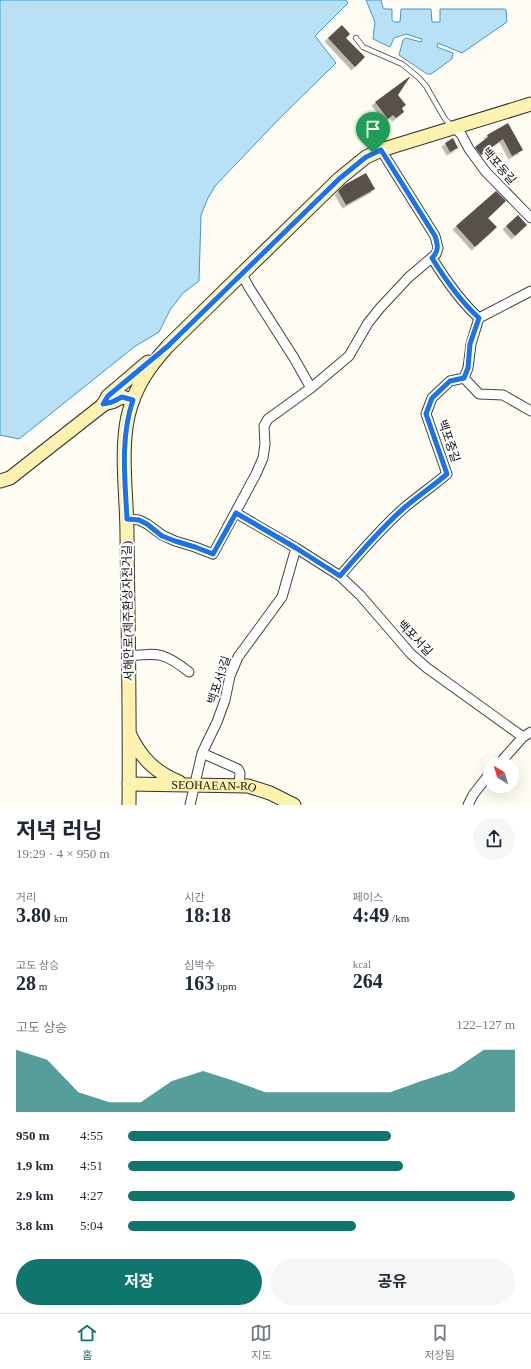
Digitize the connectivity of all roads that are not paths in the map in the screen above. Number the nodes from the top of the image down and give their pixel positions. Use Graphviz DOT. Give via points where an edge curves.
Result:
graph roads {
  1 [pos="356,38"];
  2 [pos="531,104"];
  3 [pos="454,127"];
  4 [pos="381,150"];
  5 [pos="531,218"];
  6 [pos="432,258"];
  7 [pos="242,275"];
  8 [pos="531,291"];
  9 [pos="479,318"];
  10 [pos="168,346"];
  11 [pos="464,378"];
  12 [pos="311,388"];
  13 [pos="133,400"];
  14 [pos="103,404"];
  15 [pos="531,411"];
  16 [pos="0,481"];
  17 [pos="236,513"];
  18 [pos="127,519"];
  19 [pos="296,548"];
  20 [pos="340,576"];
  21 [pos="128,656"];
  22 [pos="189,672"];
  23 [pos="129,732"];
  24 [pos="527,735"];
  25 [pos="202,753"];
  26 [pos="506,757"];
  27 [pos="483,782"];
  28 [pos="129,784"];
  29 [pos="189,785"];
  30 [pos="239,785"];
  31 [pos="129,805"];
  32 [pos="190,805"];
  33 [pos="294,805"];
  34 [pos="468,805"];
  1 -- 3 [label="lane" via="363,47 402,64 419,78 445,119"];
  2 -- 3 [label="street, 서해안로(제주환상자전거길)"];
  3 -- 4 [label="street, 서해안로(제주환상자전거길)"];
  3 -- 5 [label="street, 백포동길" via="486,172"];
  4 -- 6 [label="street" via="435,236 438,248"];
  4 -- 7 [label="street, 서해안로(제주환상자전거길)" via="366,157 339,179"];
  6 -- 9 [label="street" via="441,273"];
  6 -- 12 [label="street" via="409,277 380,308 349,356"];
  7 -- 10 [label="street, 서해안로(제주환상자전거길)"];
  7 -- 12 [label="street"];
  8 -- 9 [label="street"];
  9 -- 11 [label="street" via="470,344 468,368"];
  10 -- 13 [label="street, 서해안로(제주환상자전거길)" via="144,376"];
  10 -- 14 [label="street" via="108,396"];
  11 -- 15 [label="street" via="479,394 503,395"];
  11 -- 20 [label="street, 백포중길" via="450,381 432,398 426,414 447,474 404,508"];
  12 -- 17 [label="street" via="265,422 266,444 263,458"];
  13 -- 14 [label="street" via="122,397"];
  13 -- 18 [label="street, 서해안로(제주환상자전거길)" via="127,423 125,447"];
  14 -- 16 [label="street" via="10,478"];
  17 -- 18 [label="street" via="213,554 162,536 139,520"];
  17 -- 19 [label="street, 백포서길"];
  18 -- 21 [label="street, 서해안로(제주환상자전거길)"];
  19 -- 20 [label="street, 백포서길"];
  19 -- 25 [label="street, 백포서3길" via="282,597 238,657 217,722"];
  20 -- 24 [label="street, 백포서길" via="360,595 411,654 427,668"];
  21 -- 22 [label="street" via="151,653 165,655"];
  21 -- 23 [label="street, 서해안로(제주환상자전거길)"];
  23 -- 28 [label="street, 서해안로(제주환상자전거길)"];
  23 -- 29 [label="street" via="141,754 153,767 168,778"];
  24 -- 26 [label="street"];
  25 -- 29 [label="street, 백포서3길"];
  25 -- 30 [label="street" via="238,769"];
  27 -- 34 [label="street" via="472,795"];
  28 -- 29 [label="street, SEOHAEAN-RO"];
  28 -- 31 [label="street, 서해안로(제주환상자전거길)"];
  29 -- 30 [label="street, SEOHAEAN-RO"];
  29 -- 32 [label="street, 백포서3길"];
  30 -- 33 [label="street, SEOHAEAN-RO" via="270,793"];
}
